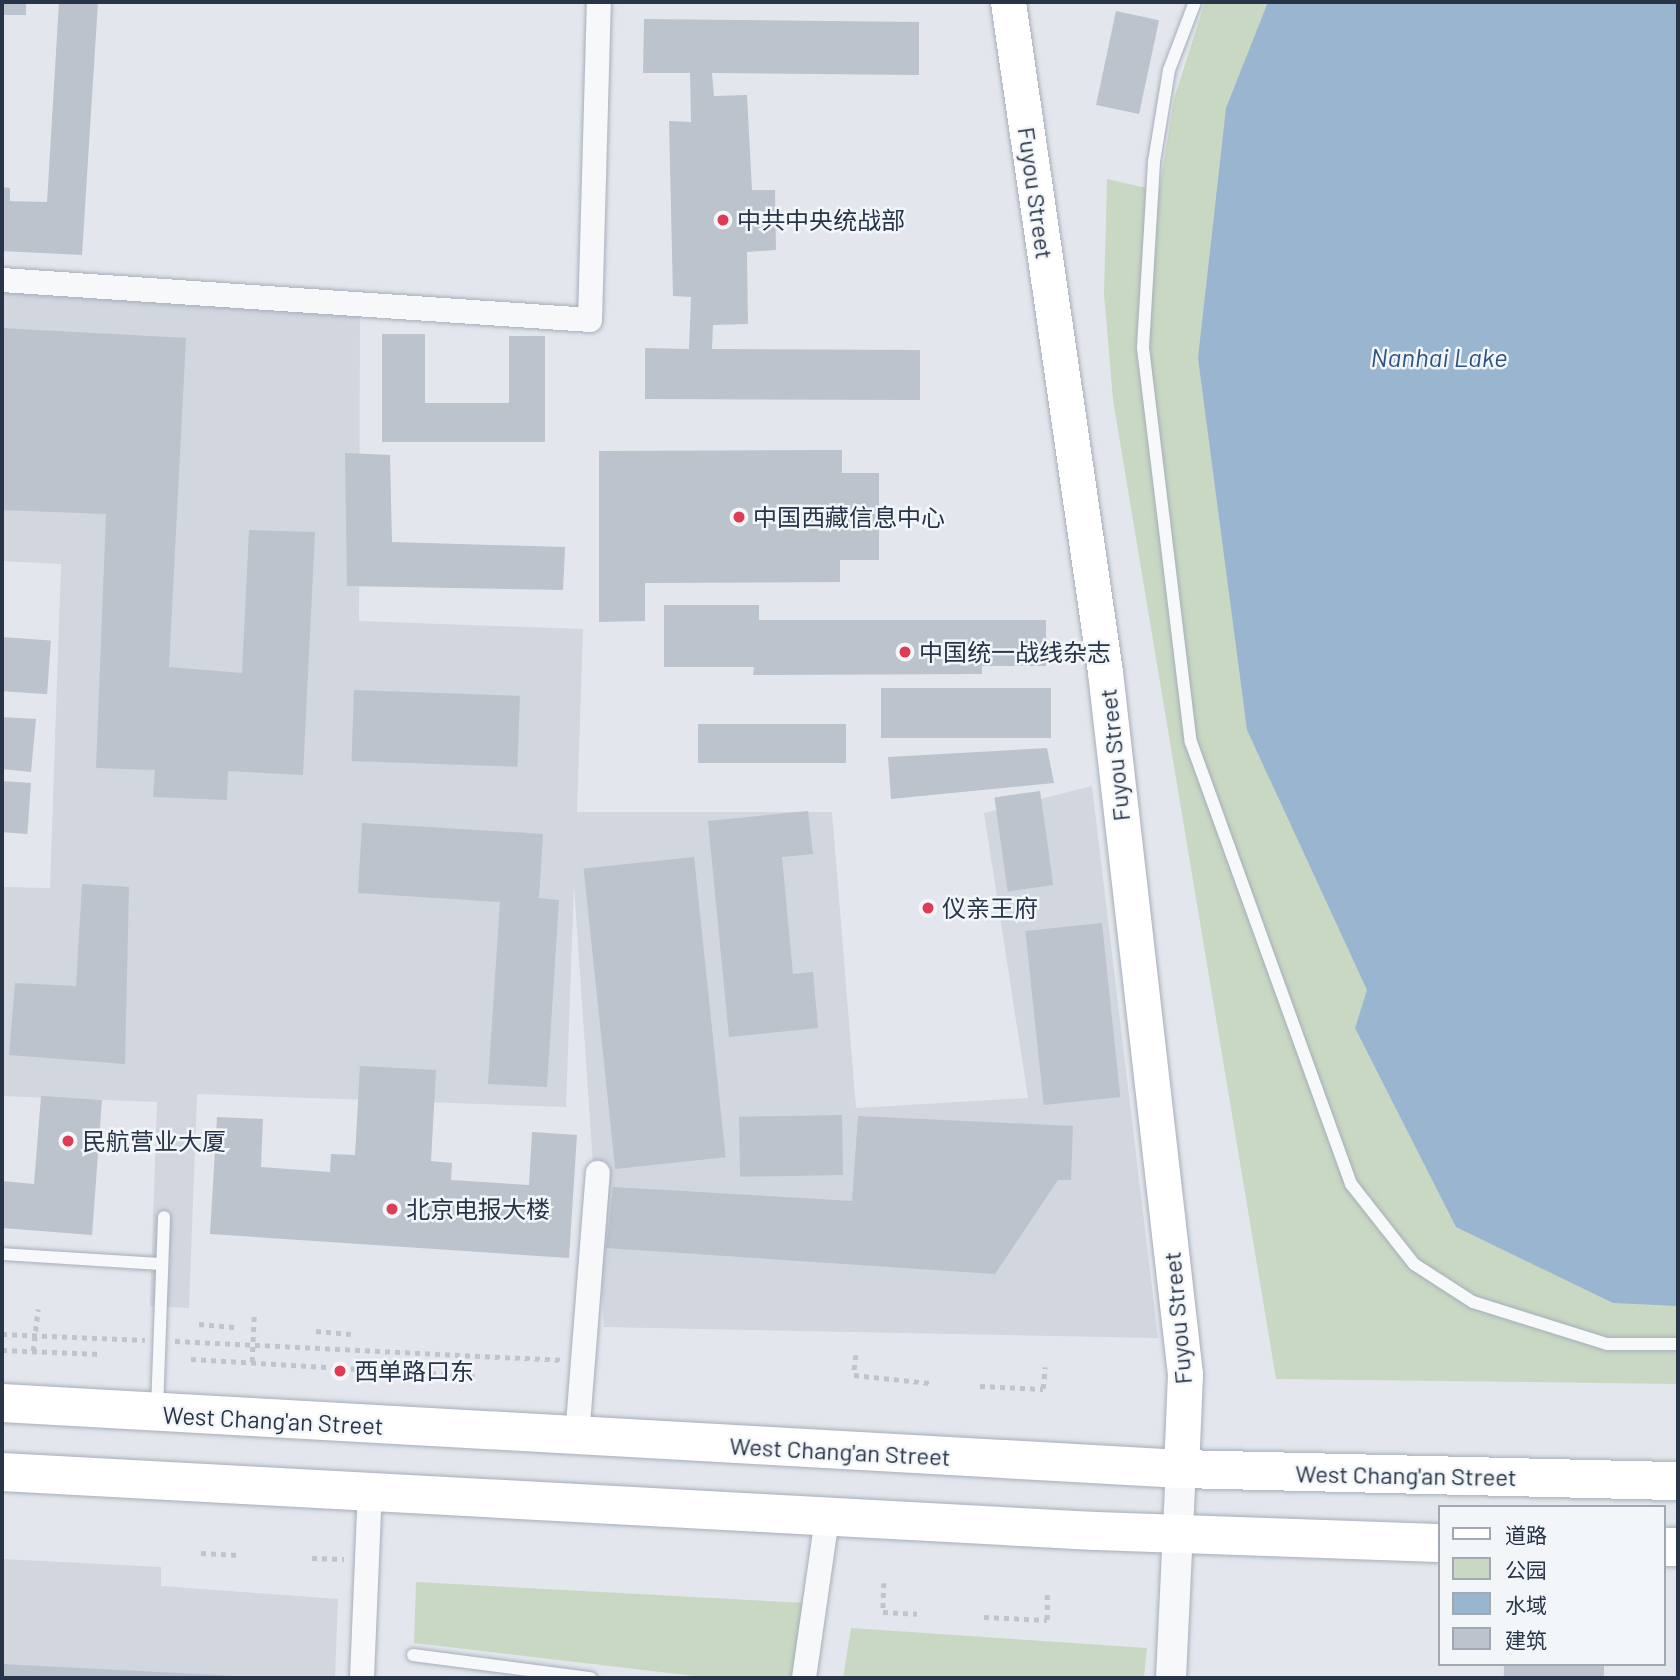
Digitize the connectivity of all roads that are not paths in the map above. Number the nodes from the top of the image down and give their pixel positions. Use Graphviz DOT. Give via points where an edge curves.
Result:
graph roads {
  1 [pos="599,2"];
  2 [pos="1008,2"];
  3 [pos="1195,2"];
  4 [pos="2,280"];
  5 [pos="598,1173"];
  6 [pos="164,1217"];
  7 [pos="2,1254"];
  8 [pos="162,1264"];
  9 [pos="1678,1344"];
  10 [pos="2,1403"];
  11 [pos="157,1413"];
  12 [pos="577,1437"];
  13 [pos="1181,1469"];
  14 [pos="2,1472"];
  15 [pos="1678,1480"];
  16 [pos="370,1491"];
  17 [pos="827,1518"];
  18 [pos="1179,1535"];
  19 [pos="1438,1543"];
  20 [pos="413,1655"];
  21 [pos="362,1678"];
  22 [pos="591,1678"];
  23 [pos="804,1678"];
  24 [pos="1171,1678"];
  1 -- 4 [label="street" via="590,320"];
  2 -- 13 [label="main road, Fuyou Street" via="1105,672 1185,1374"];
  3 -- 9 [label="lane" via="1169,70 1156,149 1143,348 1191,742 1351,1184 1414,1265 1473,1302 1607,1344"];
  5 -- 12 [label="street"];
  6 -- 8 [label="lane"];
  7 -- 8 [label="lane"];
  8 -- 11 [label="lane"];
  10 -- 11 [label="highway, West Chang'an Street"];
  11 -- 12 [label="highway, West Chang'an Street"];
  12 -- 13 [label="highway, West Chang'an Street"];
  13 -- 15 [label="highway, West Chang'an Street"];
  13 -- 18 [label="street"];
  14 -- 16 [label="highway"];
  16 -- 17 [label="highway"];
  16 -- 21 [label="street"];
  17 -- 18 [label="highway"];
  17 -- 23 [label="street"];
  18 -- 19 [label="highway"];
  18 -- 24 [label="street"];
  20 -- 22 [label="lane"];
}
